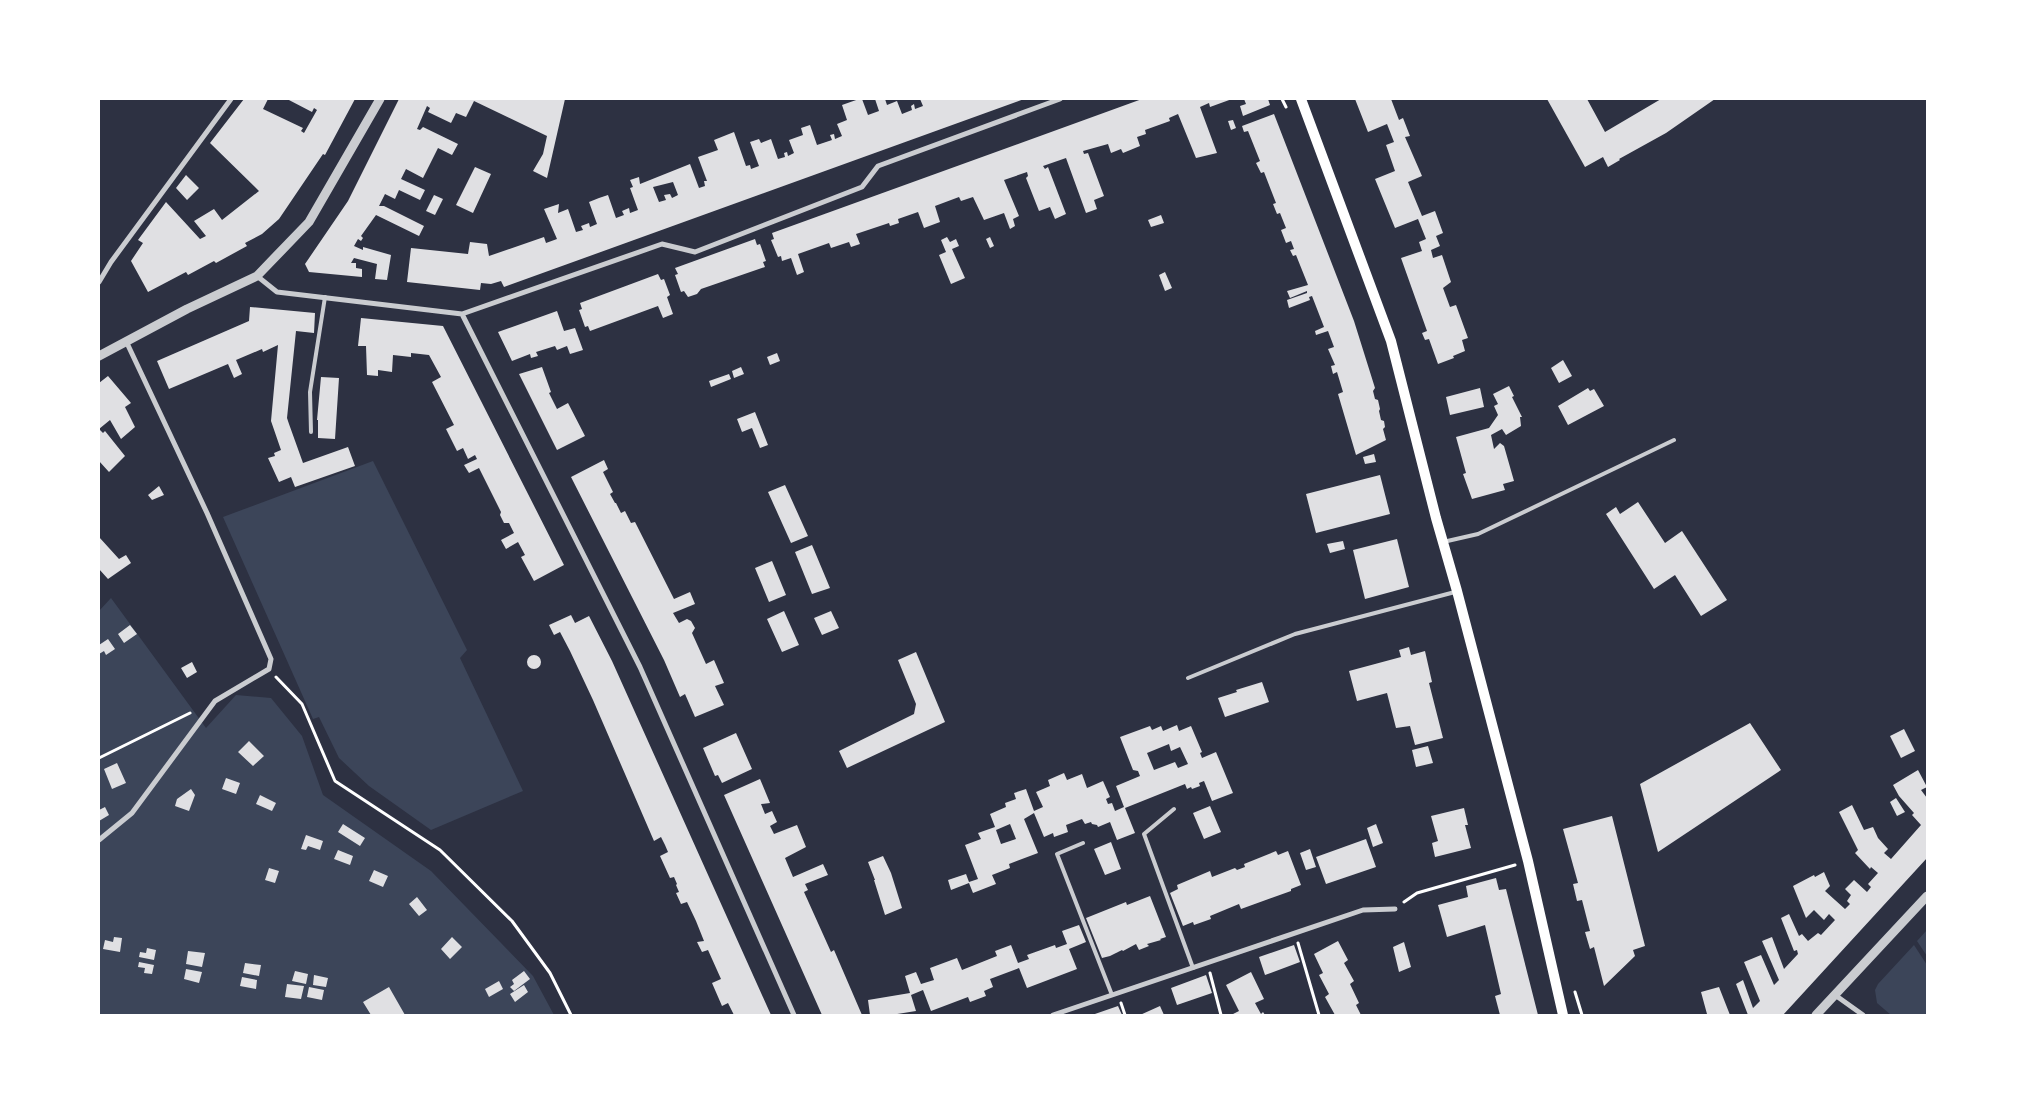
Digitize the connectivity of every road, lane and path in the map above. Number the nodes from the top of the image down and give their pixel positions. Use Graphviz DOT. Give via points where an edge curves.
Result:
graph roads {
  1 [pos="231,99"];
  2 [pos="380,99"];
  3 [pos="1060,99"];
  4 [pos="1301,99"];
  5 [pos="257,276"];
  6 [pos="99,282"];
  7 [pos="325,297"];
  8 [pos="462,314"];
  9 [pos="126,341"];
  10 [pos="99,356"];
  11 [pos="311,432"];
  12 [pos="1674,440"];
  13 [pos="1443,542"];
  14 [pos="1457,591"];
  15 [pos="269,670"];
  16 [pos="1188,678"];
  17 [pos="215,701"];
  18 [pos="99,758"];
  19 [pos="1174,809"];
  20 [pos="99,840"];
  21 [pos="1083,843"];
  22 [pos="1528,861"];
  23 [pos="1927,896"];
  24 [pos="1395,909"];
  25 [pos="1295,933"];
  26 [pos="1207,963"];
  27 [pos="1193,968"];
  28 [pos="1112,995"];
  29 [pos="1834,995"];
  30 [pos="571,1015"];
  31 [pos="794,1015"];
  32 [pos="1053,1015"];
  33 [pos="1221,1015"];
  34 [pos="1319,1015"];
  35 [pos="1564,1015"];
  36 [pos="1816,1015"];
  37 [pos="1863,1015"];
  1 -- 6 [label="street"];
  2 -- 5 [label="street" via="310,222"];
  3 -- 8 [label="street" via="878,166 862,186 695,252 662,244"];
  4 -- 13 [label="main road" via="1391,341"];
  5 -- 7 [label="street" via="277,292"];
  5 -- 9 [label="street"];
  7 -- 8 [label="street"];
  7 -- 11 [label="lane" via="310,392"];
  8 -- 31 [label="street" via="640,668"];
  9 -- 10 [label="street"];
  9 -- 15 [label="street" via="271,659"];
  12 -- 13 [label="lane" via="1478,534"];
  13 -- 14 [label="main road"];
  14 -- 16 [label="lane" via="1295,634"];
  14 -- 22 [label="main road"];
  15 -- 17 [label="street"];
  15 -- 30 [label="path" via="302,704 335,781 440,850 512,921 550,972"];
  17 -- 18 [label="path"];
  17 -- 20 [label="street" via="132,813"];
  19 -- 27 [label="lane" via="1144,834"];
  21 -- 28 [label="lane" via="1056,854"];
  22 -- 24 [label="path" via="1417,893"];
  22 -- 35 [label="main road"];
  23 -- 29 [label="street"];
  24 -- 25 [label="street" via="1363,910"];
  25 -- 26 [label="street"];
  25 -- 34 [label="path"];
  26 -- 27 [label="street"];
  26 -- 33 [label="path"];
  27 -- 28 [label="street"];
  28 -- 32 [label="street"];
  29 -- 36 [label="street"];
  29 -- 37 [label="street"];
}
